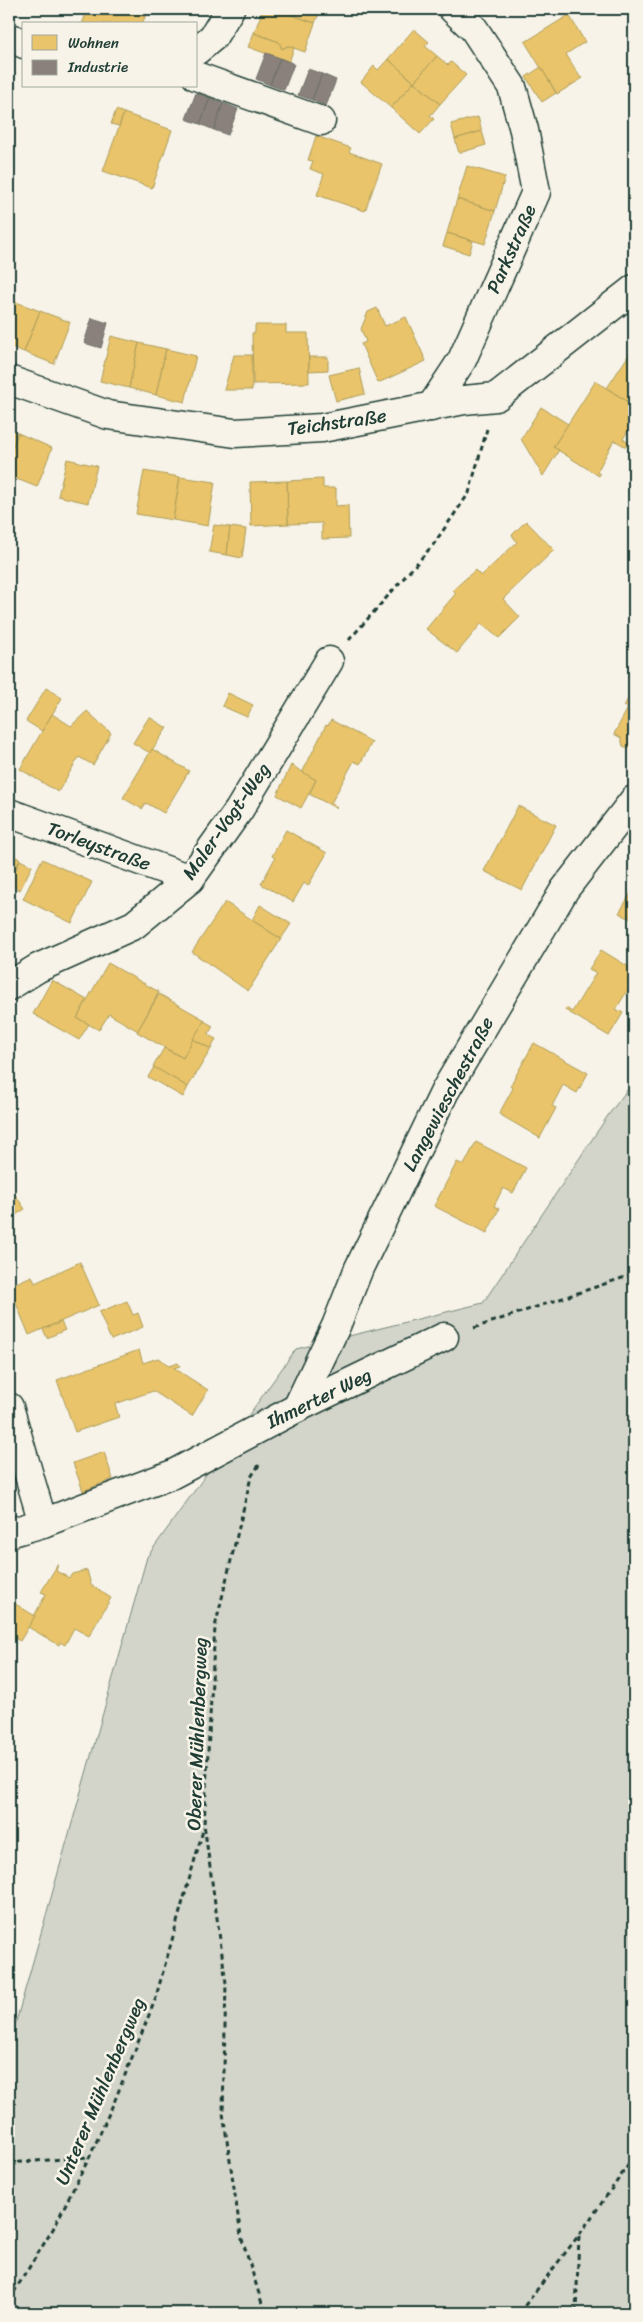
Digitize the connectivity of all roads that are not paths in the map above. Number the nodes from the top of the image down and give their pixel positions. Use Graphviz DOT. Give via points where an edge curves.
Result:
graph roads {
  1 [pos="230,9"];
  2 [pos="453,9"];
  3 [pos="9,38"];
  4 [pos="22,43"];
  5 [pos="198,49"];
  6 [pos="198,77"];
  7 [pos="321,121"];
  8 [pos="634,290"];
  9 [pos="9,380"];
  10 [pos="431,407"];
  11 [pos="329,661"];
  12 [pos="634,800"];
  13 [pos="9,813"];
  14 [pos="190,879"];
  15 [pos="9,986"];
  16 [pos="444,1337"];
  17 [pos="9,1407"];
  18 [pos="297,1408"];
  19 [pos="43,1523"];
  20 [pos="9,1533"];
  1 -- 5 [label="street" via="213,37"];
  2 -- 10 [label="street, Parkstraße" via="474,29 512,87 536,192 462,360"];
  3 -- 4 [label="street"];
  6 -- 7 [label="street"];
  8 -- 10 [label="street, Teichstraße" via="496,397"];
  9 -- 10 [label="street, Teichstraße" via="108,415 235,433 322,428"];
  11 -- 14 [label="street, Maler-Vogt-Weg" via="239,810"];
  12 -- 18 [label="street, Langewieschestraße" via="565,889 445,1091 359,1268"];
  13 -- 14 [label="street, Torleystraße"];
  14 -- 15 [label="street, Maler-Vogt-Weg" via="134,925 38,968"];
  16 -- 18 [label="street, Ihmerter Weg"];
  17 -- 19 [label="street"];
  18 -- 19 [label="street, Ihmerter Weg" via="173,1474"];
  19 -- 20 [label="street, Ihmerter Weg"];
}
